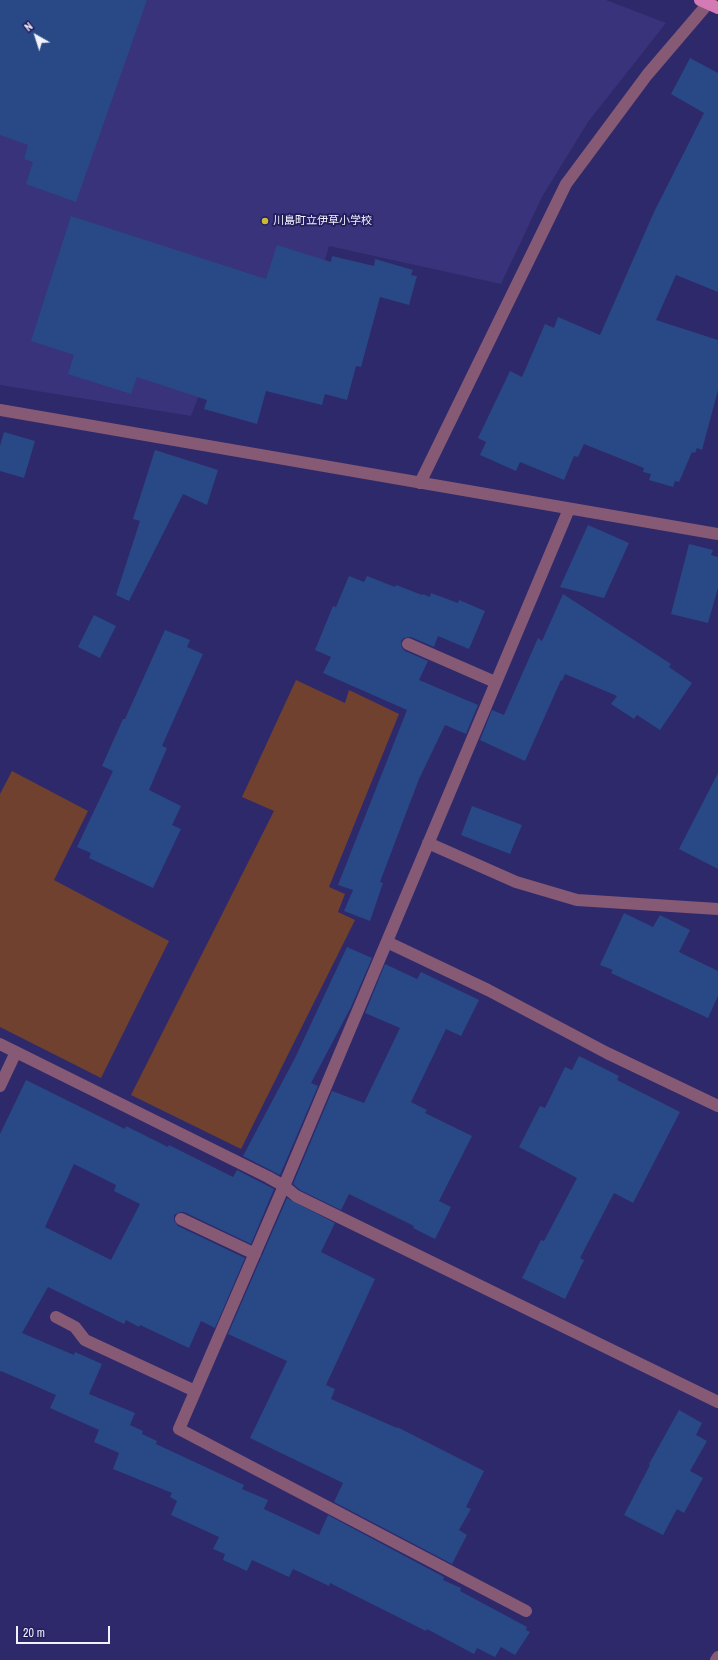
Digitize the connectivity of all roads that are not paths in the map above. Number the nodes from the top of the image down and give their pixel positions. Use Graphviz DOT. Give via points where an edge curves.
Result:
graph roads {
  1 [pos="709,3"];
  2 [pos="0,410"];
  3 [pos="420,483"];
  4 [pos="569,509"];
  5 [pos="718,534"];
  6 [pos="408,644"];
  7 [pos="495,682"];
  8 [pos="428,843"];
  9 [pos="718,909"];
  10 [pos="387,942"];
  11 [pos="0,1044"];
  12 [pos="16,1052"];
  13 [pos="0,1086"];
  14 [pos="718,1106"];
  15 [pos="284,1186"];
  16 [pos="181,1219"];
  17 [pos="255,1254"];
  18 [pos="56,1317"];
  19 [pos="195,1391"];
  20 [pos="718,1402"];
  21 [pos="526,1611"];
  22 [pos="718,1657"];
  23 [pos="716,1660"];
  1 -- 3 [label="street" via="648,75 566,184"];
  2 -- 3 [label="street"];
  3 -- 4 [label="street"];
  4 -- 5 [label="street"];
  4 -- 7 [label="street"];
  6 -- 7 [label="street"];
  7 -- 8 [label="street"];
  8 -- 9 [label="street" via="516,882 577,900"];
  8 -- 10 [label="street"];
  10 -- 14 [label="street"];
  10 -- 15 [label="street"];
  11 -- 12 [label="street"];
  12 -- 13 [label="street"];
  12 -- 15 [label="street"];
  15 -- 17 [label="street"];
  15 -- 20 [label="street" via="296,1196"];
  16 -- 17 [label="street"];
  17 -- 19 [label="street"];
  18 -- 19 [label="street" via="75,1327 85,1340"];
  19 -- 21 [label="street" via="179,1429"];
  22 -- 23 [label="street"];
}
